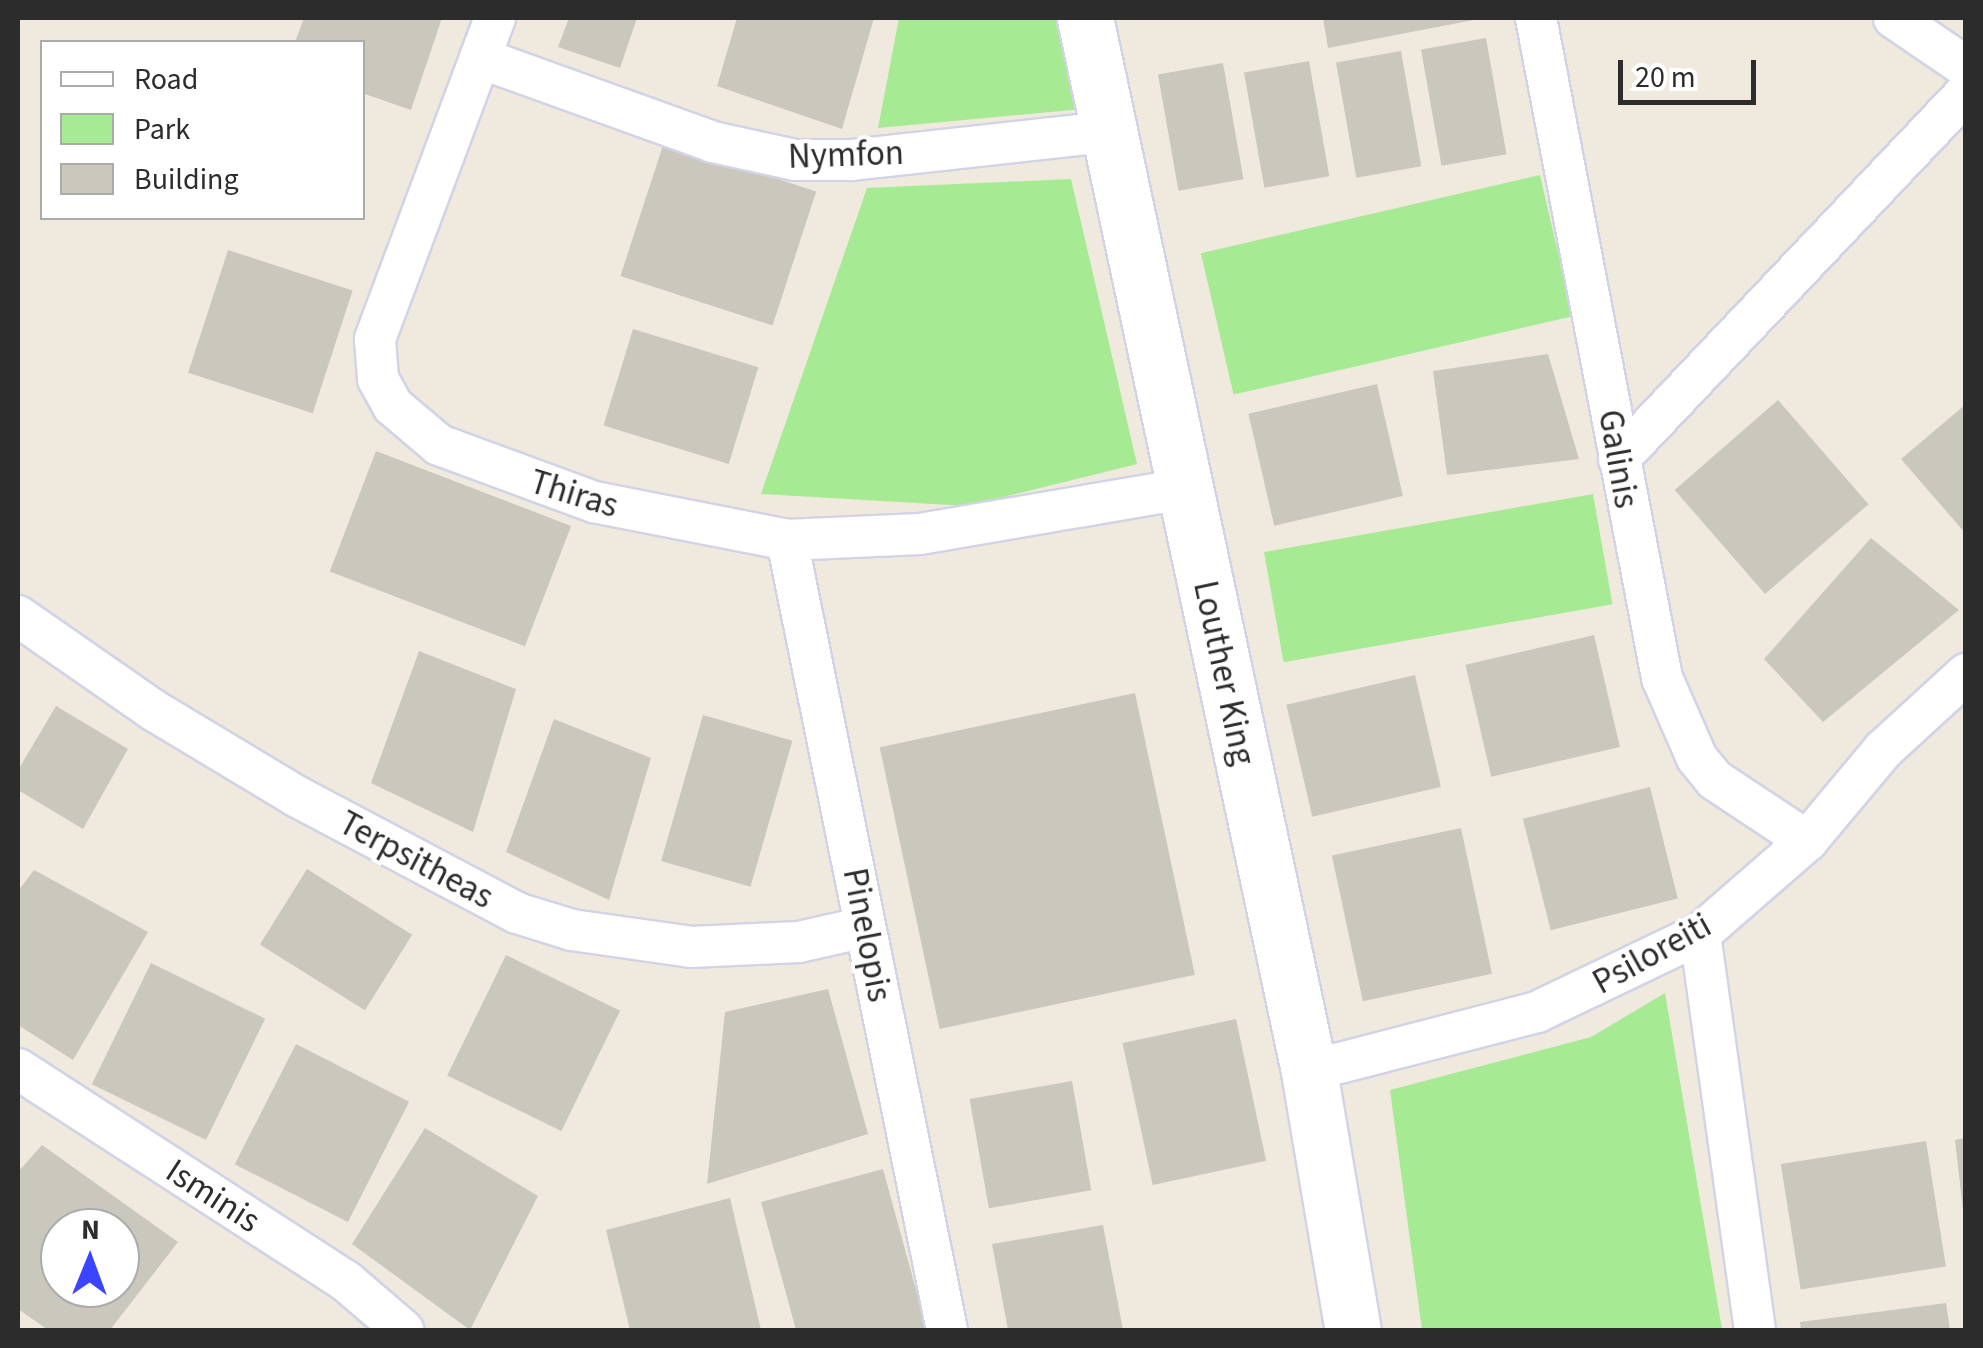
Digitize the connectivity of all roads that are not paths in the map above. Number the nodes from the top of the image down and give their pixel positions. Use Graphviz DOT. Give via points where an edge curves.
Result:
graph roads {
  1 [pos="494,18"];
  2 [pos="1085,18"];
  3 [pos="1536,18"];
  4 [pos="1894,18"];
  5 [pos="480,58"];
  6 [pos="1966,67"];
  7 [pos="1966,93"];
  8 [pos="1107,132"];
  9 [pos="1619,458"];
  10 [pos="1184,489"];
  11 [pos="787,540"];
  12 [pos="18,616"];
  13 [pos="1966,674"];
  14 [pos="1807,840"];
  15 [pos="865,926"];
  16 [pos="1700,934"];
  17 [pos="18,1069"];
  18 [pos="1310,1071"];
  19 [pos="403,1330"];
  20 [pos="946,1330"];
  21 [pos="1354,1330"];
  22 [pos="1755,1330"];
  1 -- 5 [label="street, Thiras"];
  2 -- 8 [label="street, Louther King"];
  3 -- 9 [label="street, Galinis"];
  4 -- 6 [label="street"];
  5 -- 8 [label="street, Nymfon" via="713,142 795,160 852,160"];
  5 -- 11 [label="street, Thiras" via="379,314 374,358 393,406 438,445 541,485 682,524"];
  7 -- 9 [label="street"];
  8 -- 10 [label="street, Louther King"];
  9 -- 14 [label="street, Galinis" via="1652,638 1679,722 1715,780"];
  10 -- 11 [label="street, Thiras" via="920,534"];
  10 -- 18 [label="street, Louther King"];
  11 -- 15 [label="street, Pinelopis"];
  12 -- 15 [label="street, Terpsitheas" via="152,710 296,796 517,913 586,932 691,946 800,942"];
  13 -- 14 [label="street, Psiloreiti" via="1883,750"];
  14 -- 16 [label="street, Psiloreiti"];
  15 -- 20 [label="street, Pinelopis"];
  16 -- 18 [label="street, Psiloreiti" via="1538,1012"];
  16 -- 22 [label="street"];
  17 -- 19 [label="street, Isminis" via="347,1282"];
  18 -- 21 [label="street, Louther King"];
}
